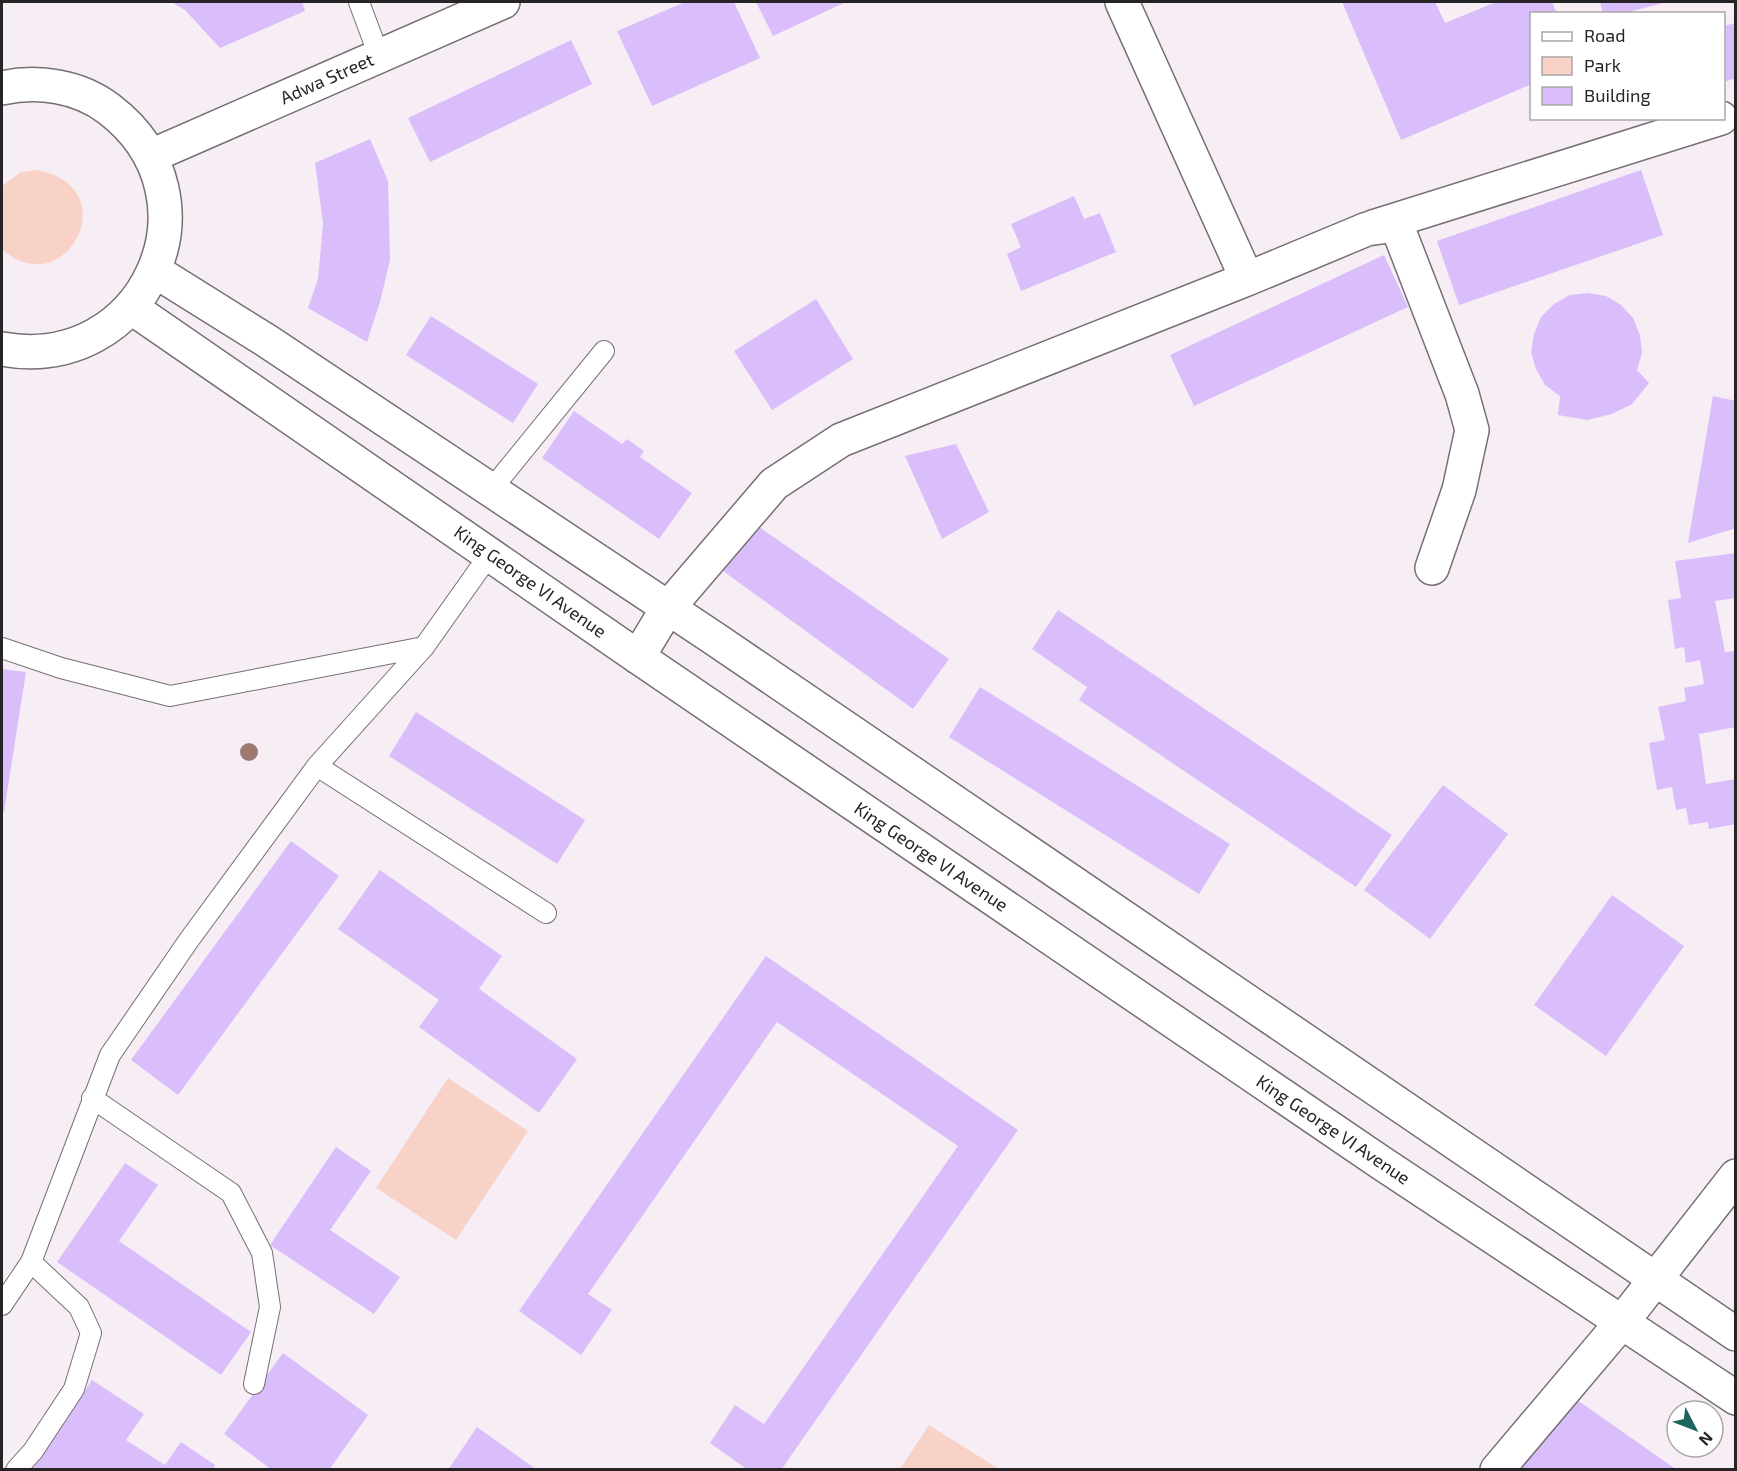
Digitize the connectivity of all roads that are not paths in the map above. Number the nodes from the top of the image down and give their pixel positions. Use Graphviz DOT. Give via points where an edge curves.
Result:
graph roads {
  1 [pos="359,2"];
  2 [pos="503,2"];
  3 [pos="1122,2"];
  4 [pos="379,56"];
  5 [pos="2,88"];
  6 [pos="1716,120"];
  7 [pos="151,156"];
  8 [pos="1367,229"];
  9 [pos="155,271"];
  10 [pos="1247,279"];
  11 [pos="132,308"];
  12 [pos="2,350"];
  13 [pos="604,351"];
  14 [pos="490,491"];
  15 [pos="490,554"];
  16 [pos="1432,568"];
  17 [pos="667,609"];
  18 [pos="424,646"];
  19 [pos="2,648"];
  20 [pos="638,657"];
  21 [pos="317,766"];
  22 [pos="546,913"];
  23 [pos="92,1098"];
  24 [pos="1736,1176"];
  25 [pos="31,1262"];
  26 [pos="1655,1280"];
  27 [pos="2,1305"];
  28 [pos="1622,1322"];
  29 [pos="1736,1334"];
  30 [pos="254,1384"];
  31 [pos="1736,1398"];
  32 [pos="16,1470"];
  33 [pos="1497,1470"];
  1 -- 4 [label="lane"];
  2 -- 4 [label="main road, Adwa Street"];
  3 -- 10 [label="main road"];
  4 -- 7 [label="main road, Adwa Street"];
  5 -- 7 [label="main road" via="20,84 61,86 97,100 128,124"];
  6 -- 8 [label="main road"];
  7 -- 9 [label="main road" via="164,193 165,232"];
  8 -- 10 [label="main road"];
  8 -- 16 [label="main road" via="1388,226 1399,231 1462,394 1472,430 1459,490"];
  9 -- 11 [label="main road"];
  9 -- 14 [label="main road"];
  10 -- 17 [label="main road" via="841,440 774,484"];
  11 -- 12 [label="main road" via="105,331 67,349 26,354"];
  11 -- 15 [label="main road, King George VI Avenue"];
  13 -- 14 [label="lane"];
  14 -- 17 [label="main road"];
  15 -- 18 [label="lane"];
  15 -- 20 [label="main road, King George VI Avenue"];
  17 -- 20 [label="main road"];
  17 -- 26 [label="main road"];
  18 -- 19 [label="lane" via="170,696 61,668"];
  18 -- 21 [label="lane"];
  20 -- 28 [label="main road, King George VI Avenue" via="1399,1175"];
  21 -- 22 [label="lane"];
  21 -- 23 [label="lane" via="110,1055"];
  23 -- 25 [label="lane"];
  23 -- 30 [label="lane" via="231,1193 262,1253 270,1307"];
  24 -- 26 [label="main road"];
  25 -- 27 [label="lane"];
  25 -- 32 [label="lane" via="79,1307 91,1333 74,1389"];
  26 -- 28 [label="main road"];
  26 -- 29 [label="main road"];
  28 -- 31 [label="main road, King George VI Avenue"];
  28 -- 33 [label="main road"];
}
